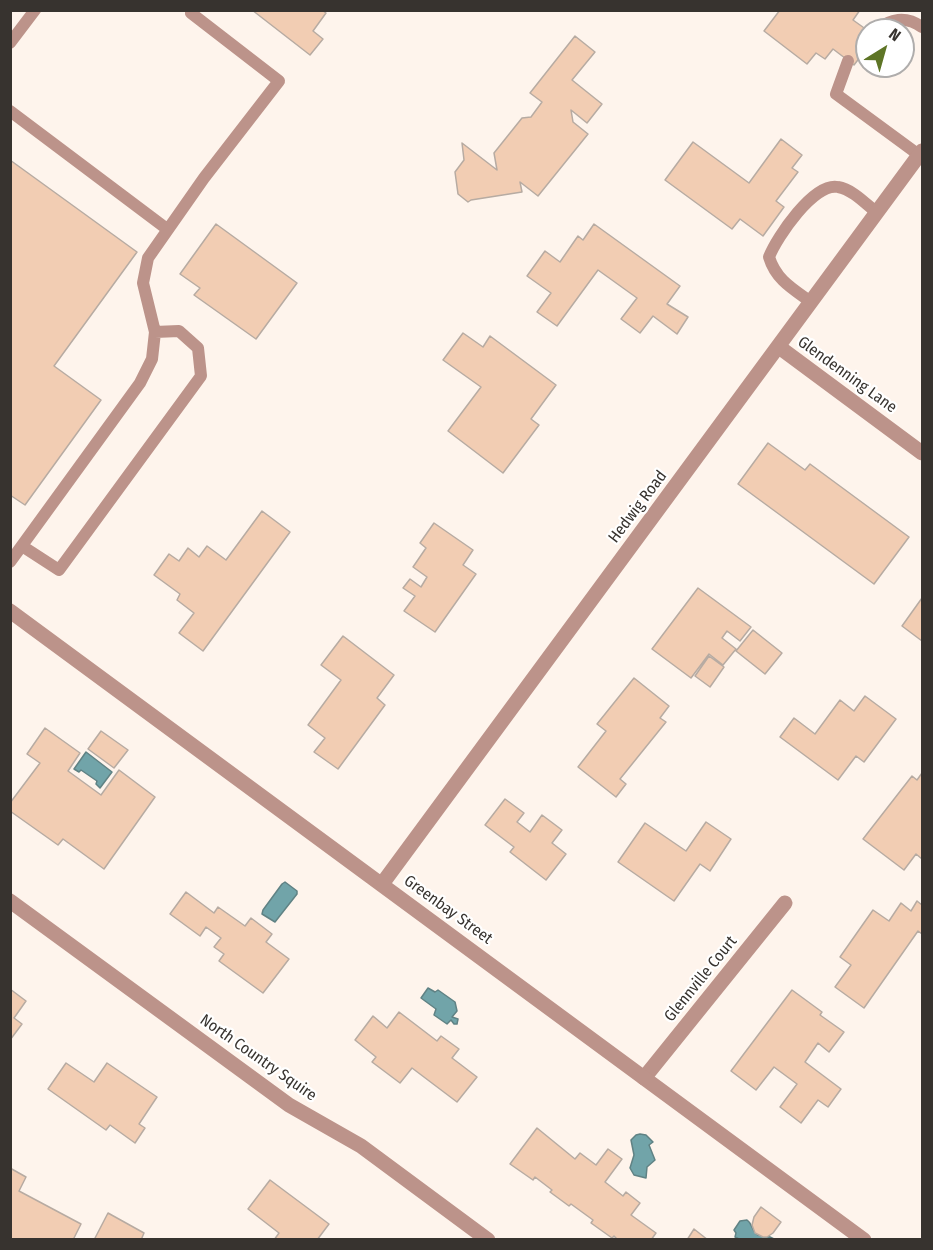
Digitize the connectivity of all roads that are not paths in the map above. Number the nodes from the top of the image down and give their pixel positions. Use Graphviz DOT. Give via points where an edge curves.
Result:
graph roads {
  1 [pos="35,10"];
  2 [pos="192,10"];
  3 [pos="10,43"];
  4 [pos="848,61"];
  5 [pos="10,111"];
  6 [pos="921,153"];
  7 [pos="877,213"];
  8 [pos="167,229"];
  9 [pos="812,302"];
  10 [pos="155,332"];
  11 [pos="779,347"];
  12 [pos="922,453"];
  13 [pos="22,546"];
  14 [pos="10,562"];
  15 [pos="10,611"];
  16 [pos="382,884"];
  17 [pos="10,901"];
  18 [pos="785,903"];
  19 [pos="644,1078"];
  20 [pos="488,1239"];
  21 [pos="864,1239"];
  1 -- 3 [label="lane"];
  2 -- 8 [label="lane" via="279,81"];
  4 -- 6 [label="lane" via="836,94"];
  5 -- 8 [label="lane"];
  6 -- 7 [label="street, Hedwig Road"];
  7 -- 9 [label="street, Hedwig Road"];
  7 -- 9 [label="lane" via="849,191 829,186 816,194 779,237 769,257 772,269"];
  8 -- 10 [label="lane" via="148,258 143,284"];
  9 -- 11 [label="street, Hedwig Road"];
  10 -- 13 [label="lane" via="152,359 140,383"];
  10 -- 13 [label="lane" via="180,330 198,348 201,376 59,570"];
  11 -- 12 [label="street, Glendenning Lane"];
  11 -- 16 [label="street, Hedwig Road"];
  13 -- 14 [label="lane"];
  15 -- 16 [label="street, Greenbay Street"];
  16 -- 19 [label="street, Greenbay Street"];
  17 -- 20 [label="street, North Country Squire" via="289,1105 361,1146"];
  18 -- 19 [label="street, Glennville Court"];
  19 -- 21 [label="street, Greenbay Street"];
}
